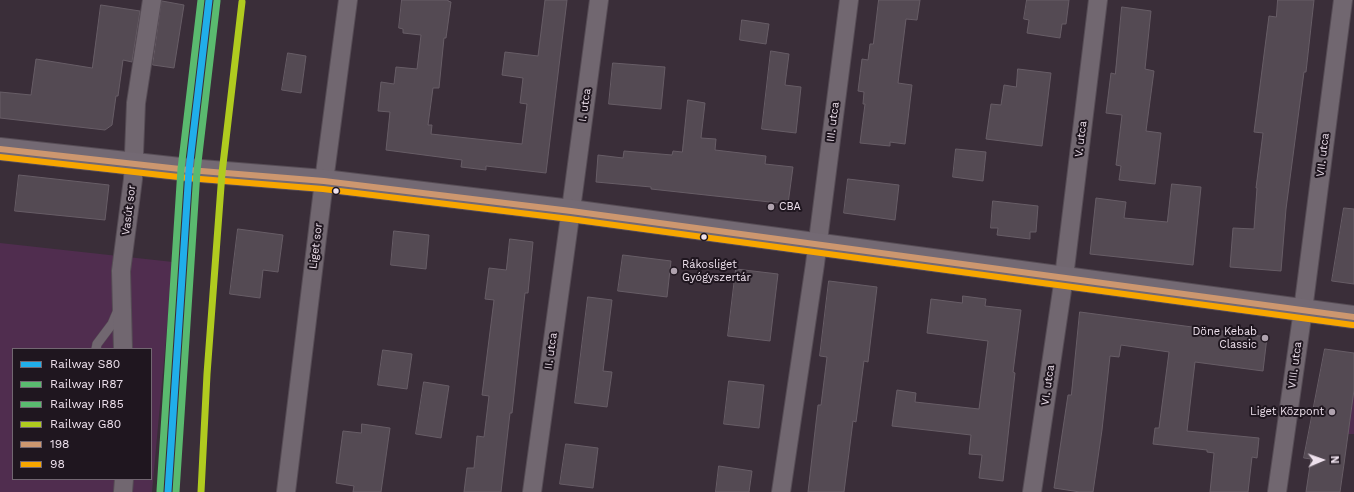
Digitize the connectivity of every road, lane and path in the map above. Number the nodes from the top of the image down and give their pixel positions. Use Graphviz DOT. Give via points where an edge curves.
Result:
graph roads {
  1 [pos="152,0"];
  2 [pos="348,0"];
  3 [pos="599,0"];
  4 [pos="849,0"];
  5 [pos="1098,0"];
  6 [pos="1343,0"];
  7 [pos="0,149"];
  8 [pos="134,164"];
  9 [pos="324,181"];
  10 [pos="571,211"];
  11 [pos="818,244"];
  12 [pos="1064,277"];
  13 [pos="122,300"];
  14 [pos="1303,310"];
  15 [pos="1354,316"];
  16 [pos="96,348"];
  17 [pos="123,348"];
  18 [pos="124,480"];
  19 [pos="123,492"];
  20 [pos="286,492"];
  21 [pos="532,492"];
  22 [pos="781,492"];
  23 [pos="1032,492"];
  24 [pos="1277,492"];
  1 -- 8 [label="street, Vasút sor" via="136,103"];
  2 -- 9 [label="street, Liget sor"];
  3 -- 10 [label="street, I. utca"];
  4 -- 11 [label="street, III. utca"];
  5 -- 12 [label="street, V. utca"];
  6 -- 14 [label="street, VII. utca"];
  7 -- 8 [label="street"];
  8 -- 9 [label="street"];
  8 -- 13 [label="street, Vasút sor" via="121,271"];
  9 -- 10 [label="street"];
  9 -- 20 [label="street, Liget sor"];
  10 -- 11 [label="street"];
  10 -- 21 [label="street, II. utca"];
  11 -- 12 [label="street"];
  11 -- 22 [label="street, III. utca"];
  12 -- 14 [label="street"];
  12 -- 23 [label="street, VI. utca"];
  13 -- 16 [label="lane" via="112,324"];
  13 -- 17 [label="street, Vasút sor"];
  14 -- 15 [label="street"];
  14 -- 24 [label="street, VIII. utca"];
  18 -- 19 [label="street"];
}
